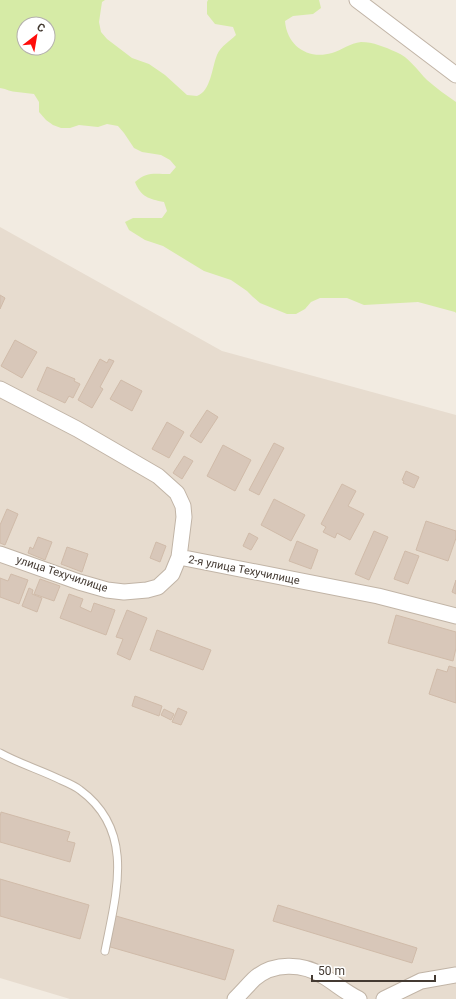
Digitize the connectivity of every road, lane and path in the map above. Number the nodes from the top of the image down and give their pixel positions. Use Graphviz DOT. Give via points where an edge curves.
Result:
graph roads {
  1 [pos="357,0"];
  2 [pos="456,75"];
  3 [pos="0,389"];
  4 [pos="0,554"];
  5 [pos="179,557"];
  6 [pos="456,616"];
  7 [pos="0,753"];
  8 [pos="105,951"];
  9 [pos="456,976"];
  10 [pos="235,999"];
  11 [pos="359,999"];
  12 [pos="384,999"];
  1 -- 2 [label="street"];
  3 -- 5 [label="street, 2-я улица Техучилище" via="142,466 172,487 183,506"];
  4 -- 5 [label="street, улица Техучилище" via="79,582 124,592 158,587 172,574"];
  5 -- 6 [label="street, 2-я улица Техучилище" via="378,596"];
  7 -- 8 [label="lane" via="80,790 106,817 119,859 118,883"];
  9 -- 12 [label="street" via="420,981"];
  10 -- 11 [label="street" via="255,978 279,968 293,966 310,968"];
}
